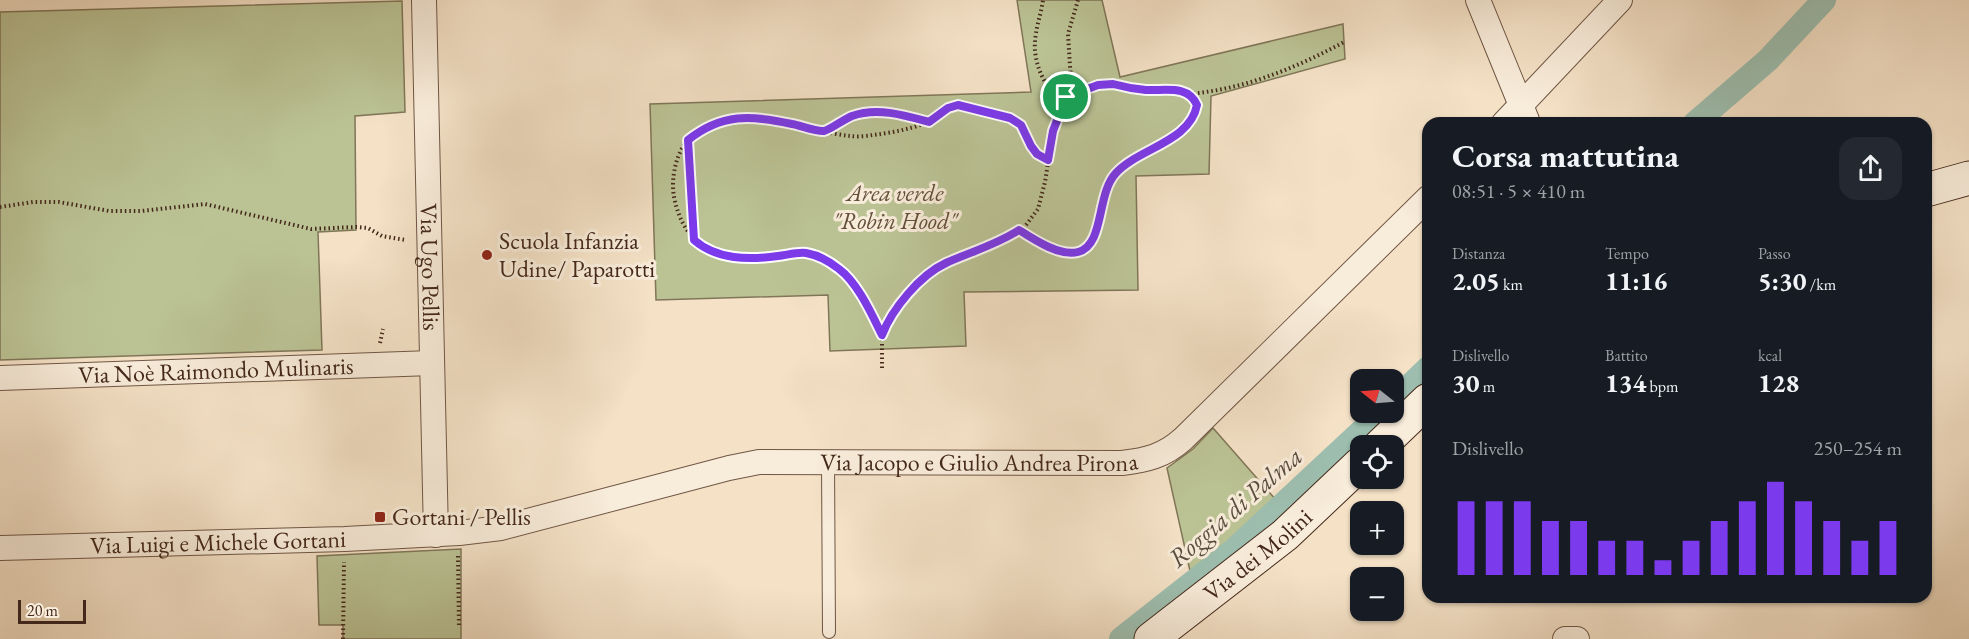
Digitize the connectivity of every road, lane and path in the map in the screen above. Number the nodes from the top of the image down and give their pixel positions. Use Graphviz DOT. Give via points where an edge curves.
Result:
graph roads {
  1 [pos="424,0"];
  2 [pos="1042,0"];
  3 [pos="1078,0"];
  4 [pos="1478,0"];
  5 [pos="1620,0"];
  6 [pos="1344,42"];
  7 [pos="1189,94"];
  8 [pos="1066,97"];
  9 [pos="1518,117"];
  10 [pos="1519,117"];
  11 [pos="929,122"];
  12 [pos="824,131"];
  13 [pos="688,140"];
  14 [pos="1048,160"];
  15 [pos="1969,178"];
  16 [pos="1932,187"];
  17 [pos="1422,204"];
  18 [pos="0,207"];
  19 [pos="1019,230"];
  20 [pos="408,240"];
  21 [pos="694,240"];
  22 [pos="383,329"];
  23 [pos="882,335"];
  24 [pos="380,347"];
  25 [pos="432,363"];
  26 [pos="882,368"];
  27 [pos="0,378"];
  28 [pos="1422,406"];
  29 [pos="1391,435"];
  30 [pos="828,462"];
  31 [pos="1350,473"];
  32 [pos="436,535"];
  33 [pos="345,539"];
  34 [pos="0,548"];
  35 [pos="458,549"];
  36 [pos="459,627"];
  37 [pos="829,632"];
  38 [pos="343,639"];
  39 [pos="1151,639"];
  40 [pos="1565,639"];
  41 [pos="1577,639"];
  1 -- 25 [label="street, Via Ugo Pellis"];
  2 -- 8 [label="path" via="1035,55 1049,87 1056,95"];
  3 -- 8 [label="path" via="1068,34 1071,82"];
  4 -- 9 [label="street"];
  5 -- 10 [label="street"];
  6 -- 7 [label="path" via="1263,79"];
  7 -- 8 [label="path" via="1113,84 1098,85"];
  7 -- 19 [label="path" via="1197,105 1191,121 1114,174 1103,197 1096,235 1084,249 1077,253 1052,248"];
  8 -- 14 [label="path" via="1053,131"];
  11 -- 12 [label="path" via="852,137"];
  11 -- 12 [label="path" via="868,112"];
  11 -- 14 [label="path" via="958,105 1010,118 1021,125 1037,154"];
  12 -- 13 [label="path" via="761,118 730,119 704,127"];
  13 -- 21 [label="path"];
  13 -- 21 [label="path" via="677,155 674,196"];
  14 -- 19 [label="path" via="1038,209"];
  15 -- 16 [label="street"];
  17 -- 30 [label="street, Via Jacopo e Giulio Andrea Pirona" via="1183,439 1158,457 1122,463"];
  18 -- 20 [label="path" via="58,202 109,211 141,211 205,204 311,229 368,228 382,236"];
  19 -- 23 [label="path" via="943,264 909,292 887,321"];
  21 -- 23 [label="path" via="703,248 731,257 753,259 804,253 822,257 852,283"];
  22 -- 24 [label="path"];
  23 -- 26 [label="path"];
  25 -- 27 [label="street, Via Noè Raimondo Mulinaris"];
  25 -- 32 [label="street, Via Ugo Pellis"];
  28 -- 29 [label="street"];
  30 -- 32 [label="street, Via Jacopo e Giulio Andrea Pirona" via="759,462 501,528"];
  30 -- 37 [label="lane"];
  31 -- 39 [label="street, Via dei Molini" via="1285,535"];
  32 -- 33 [label="street, Via Luigi e Michele Gortani"];
  33 -- 34 [label="street, Via Luigi e Michele Gortani"];
  33 -- 38 [label="path"];
  35 -- 36 [label="path"];
  40 -- 41 [label="street"];
}
